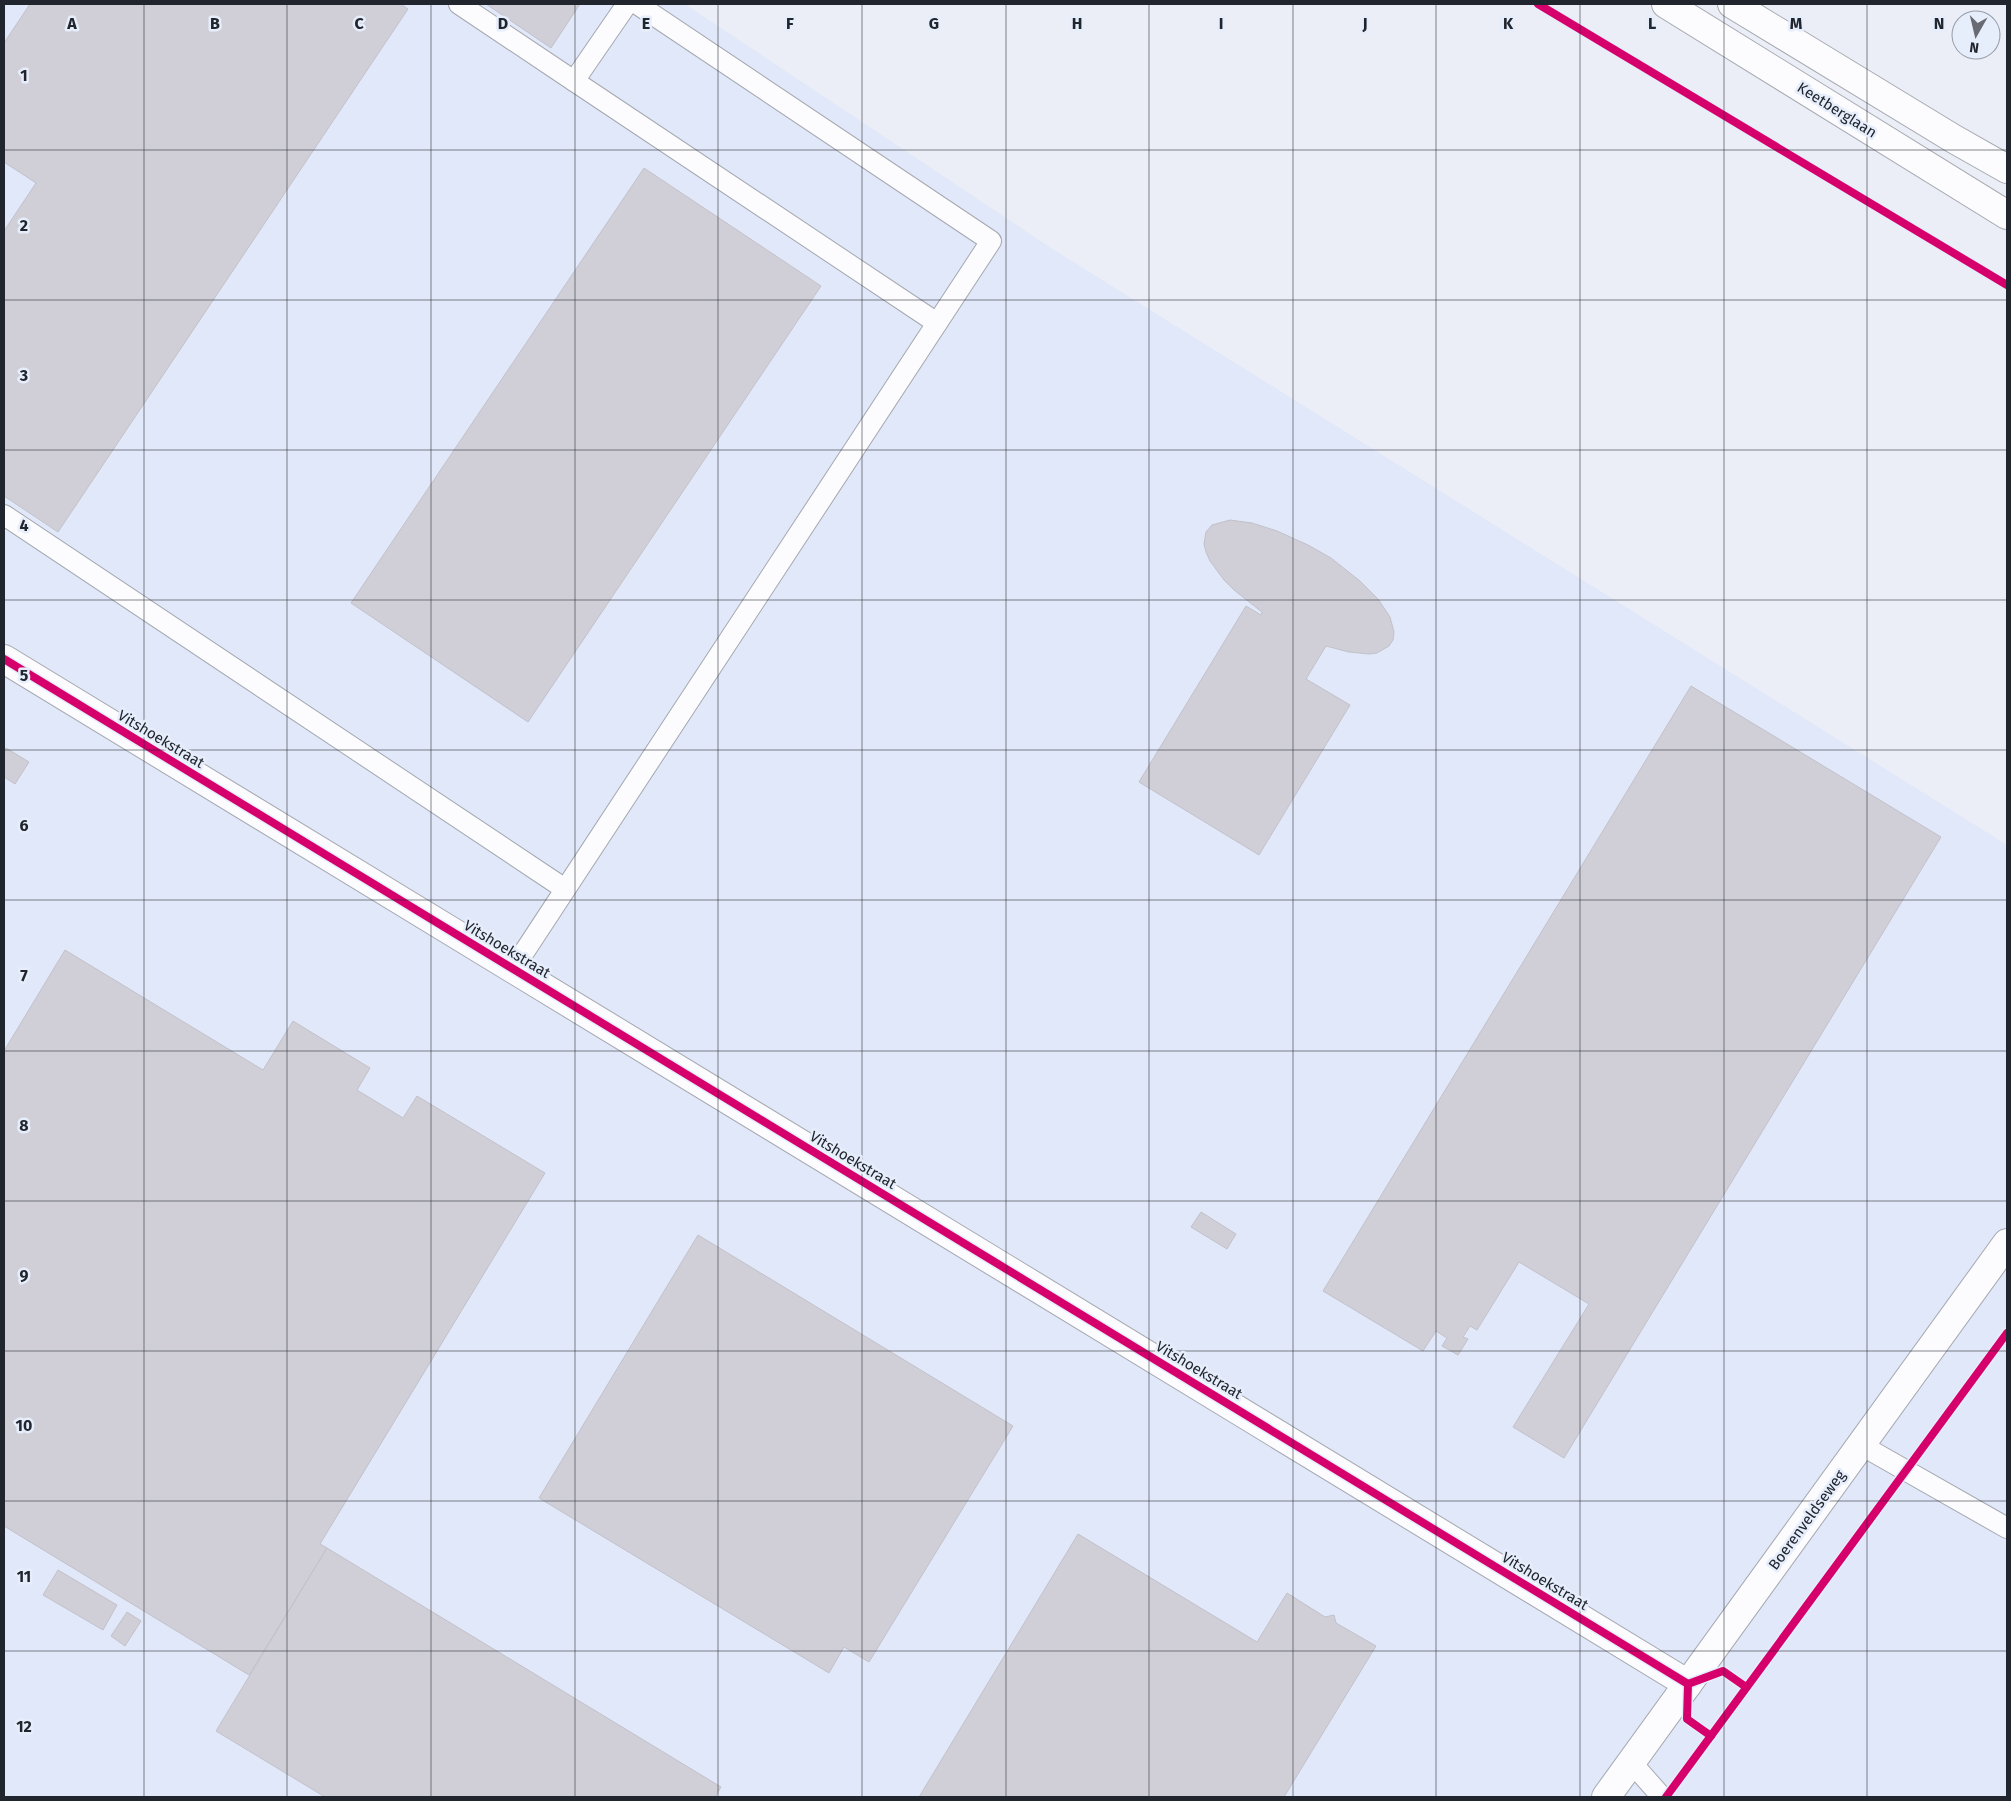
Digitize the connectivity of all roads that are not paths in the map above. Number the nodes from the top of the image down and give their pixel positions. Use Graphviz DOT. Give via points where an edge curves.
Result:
graph roads {
  1 [pos="458,4"];
  2 [pos="627,4"];
  3 [pos="637,4"];
  4 [pos="1666,4"];
  5 [pos="1732,4"];
  6 [pos="574,81"];
  7 [pos="2007,169"];
  8 [pos="2007,215"];
  9 [pos="937,324"];
  10 [pos="4,515"];
  11 [pos="4,659"];
  12 [pos="565,890"];
  13 [pos="513,969"];
  14 [pos="2007,1243"];
  15 [pos="1861,1446"];
  16 [pos="2007,1528"];
  17 [pos="1688,1684"];
  18 [pos="1631,1762"];
  19 [pos="1606,1797"];
  20 [pos="1662,1797"];
  1 -- 6 [label="lane"];
  2 -- 6 [label="lane"];
  3 -- 9 [label="lane" via="991,241"];
  4 -- 8 [label="street, Keetberglaan"];
  5 -- 7 [label="street"];
  6 -- 9 [label="lane"];
  9 -- 12 [label="lane"];
  10 -- 12 [label="lane"];
  11 -- 13 [label="street, Vitshoekstraat"];
  12 -- 13 [label="lane"];
  13 -- 17 [label="street, Vitshoekstraat"];
  14 -- 15 [label="street, Boerenveldseweg"];
  15 -- 16 [label="lane"];
  15 -- 17 [label="street, Boerenveldseweg"];
  17 -- 18 [label="street, Boerenveldseweg"];
  18 -- 19 [label="street, Boerenveldseweg"];
  18 -- 20 [label="lane"];
}
